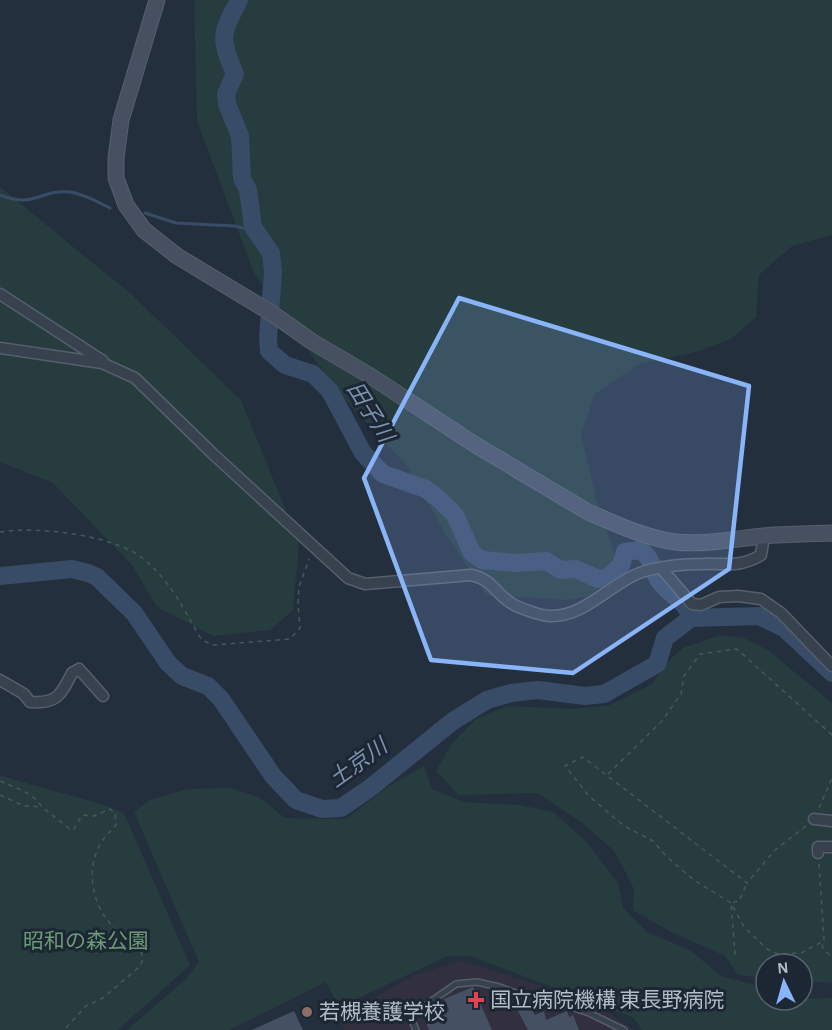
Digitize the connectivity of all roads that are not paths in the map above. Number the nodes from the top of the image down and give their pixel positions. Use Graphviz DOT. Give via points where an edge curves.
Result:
graph roads {
  1 [pos="157,0"];
  2 [pos="0,294"];
  3 [pos="0,348"];
  4 [pos="118,370"];
  5 [pos="832,533"];
  6 [pos="764,536"];
  7 [pos="655,569"];
  8 [pos="832,666"];
  9 [pos="0,680"];
  10 [pos="103,696"];
  11 [pos="814,819"];
  12 [pos="832,821"];
  13 [pos="832,847"];
  14 [pos="818,853"];
  15 [pos="416,1030"];
  16 [pos="624,1030"];
  1 -- 6 [label="street" via="121,120 116,158 116,178 126,205 144,230 177,256 588,512 632,531 674,542 706,543"];
  2 -- 4 [label="street"];
  3 -- 4 [label="street" via="102,363"];
  4 -- 7 [label="street" via="144,386 348,578 365,584 479,576 512,604 548,616 565,615 614,586"];
  5 -- 6 [label="street"];
  6 -- 7 [label="street" via="761,555 750,562"];
  7 -- 8 [label="street" via="692,604 701,605 719,597 761,599 781,613"];
  9 -- 10 [label="street" via="30,702 41,703 57,698 72,673 79,669"];
  11 -- 12 [label="street"];
  13 -- 14 [label="street" via="818,847"];
  15 -- 16 [label="lane" via="410,1016 456,984 477,982 590,1013"];
}
